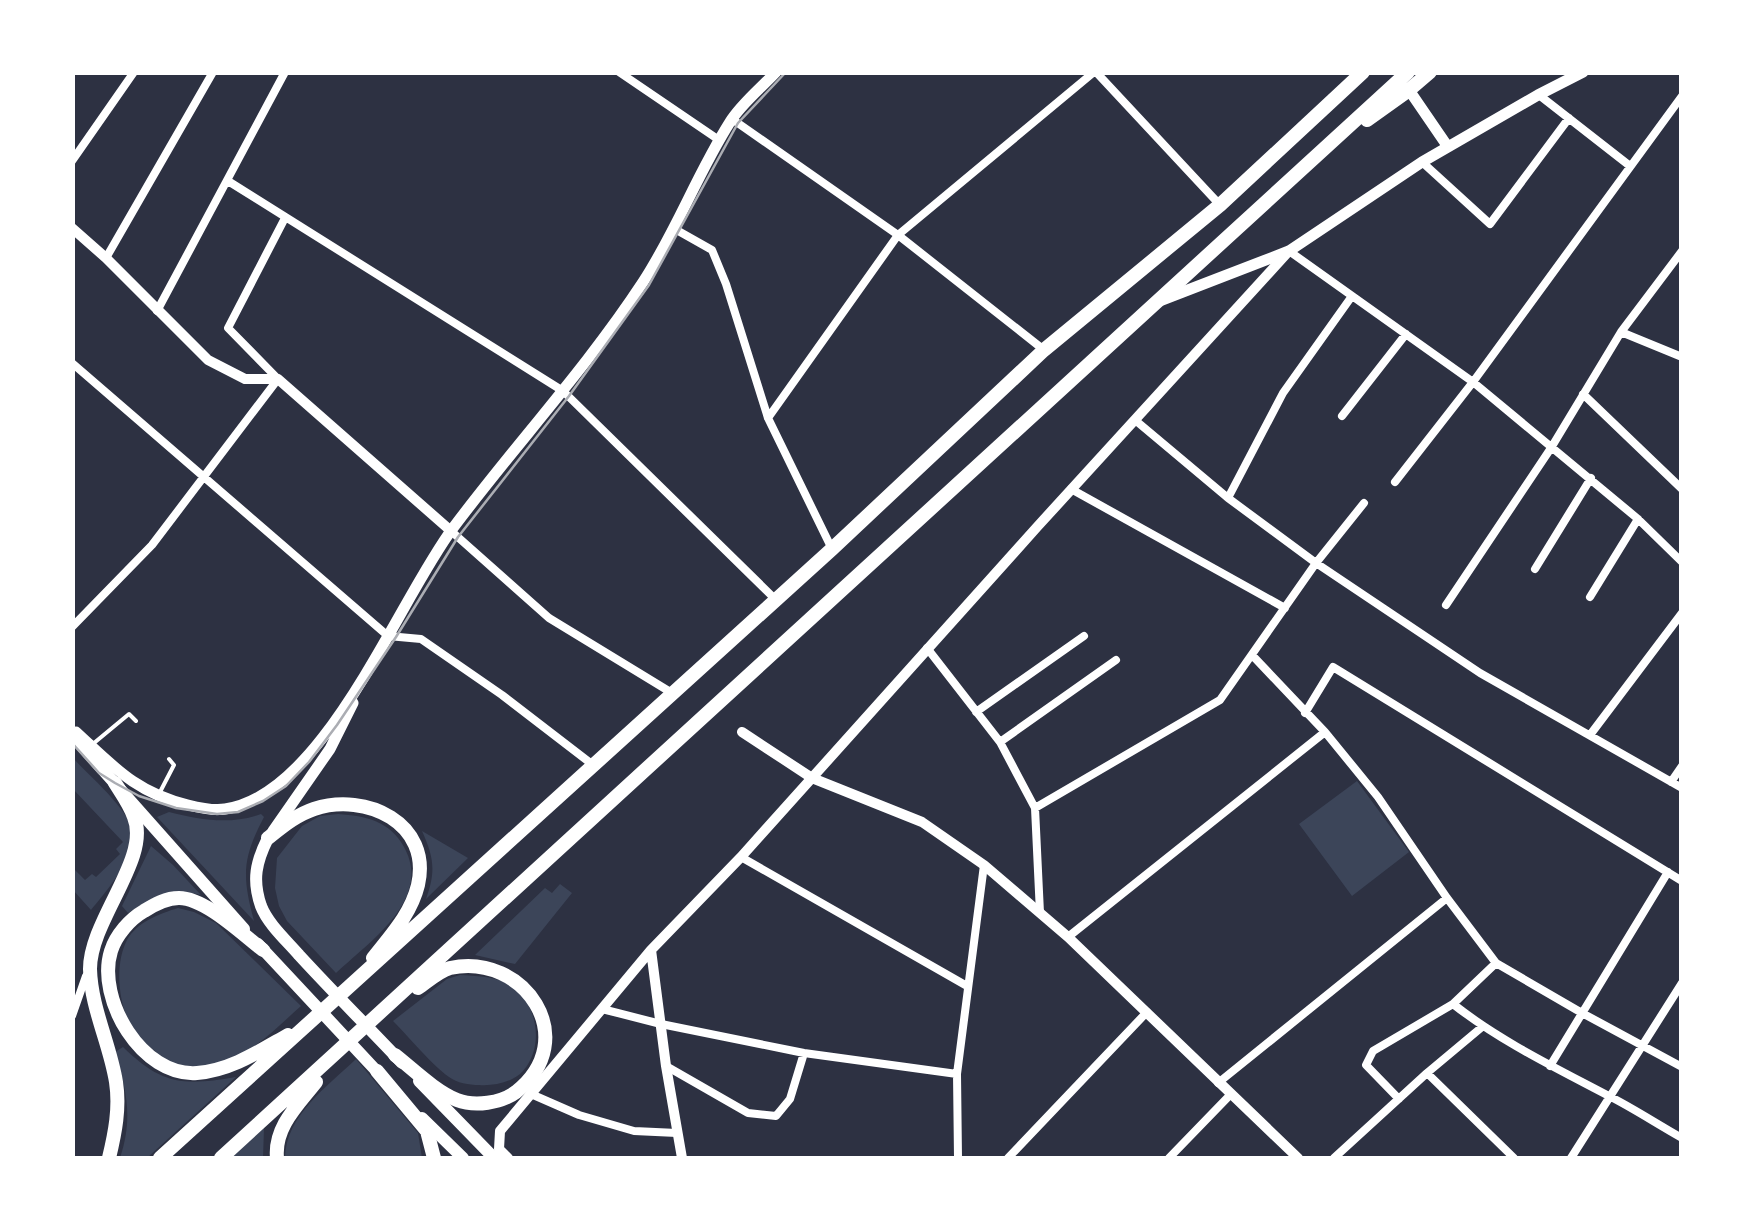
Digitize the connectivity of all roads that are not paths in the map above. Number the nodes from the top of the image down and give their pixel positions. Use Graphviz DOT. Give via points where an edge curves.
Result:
graph roads {
  1 [pos="134,72"];
  2 [pos="213,72"];
  3 [pos="285,72"];
  4 [pos="620,72"];
  5 [pos="776,72"];
  6 [pos="1095,72"];
  7 [pos="1363,72"];
  8 [pos="1408,72"];
  9 [pos="1430,72"];
  10 [pos="1584,72"];
  11 [pos="1409,90"];
  12 [pos="1538,95"];
  13 [pos="1682,96"];
  14 [pos="1569,118"];
  15 [pos="732,119"];
  16 [pos="720,140"];
  17 [pos="1448,147"];
  18 [pos="1321,151"];
  19 [pos="72,161"];
  20 [pos="1422,162"];
  21 [pos="1630,166"];
  22 [pos="228,181"];
  23 [pos="1220,206"];
  24 [pos="285,218"];
  25 [pos="72,228"];
  26 [pos="672,228"];
  27 [pos="898,235"];
  28 [pos="1289,251"];
  29 [pos="1682,251"];
  30 [pos="106,258"];
  31 [pos="1352,296"];
  32 [pos="1158,301"];
  33 [pos="157,311"];
  34 [pos="1621,332"];
  35 [pos="1406,334"];
  36 [pos="1044,350"];
  37 [pos="1682,357"];
  38 [pos="72,363"];
  39 [pos="278,379"];
  40 [pos="1473,382"];
  41 [pos="563,391"];
  42 [pos="1583,394"];
  43 [pos="1342,416"];
  44 [pos="768,418"];
  45 [pos="1135,420"];
  46 [pos="1551,448"];
  47 [pos="203,478"];
  48 [pos="1591,478"];
  49 [pos="1396,482"];
  50 [pos="1680,484"];
  51 [pos="1071,489"];
  52 [pos="1228,498"];
  53 [pos="1364,503"];
  54 [pos="1638,519"];
  55 [pos="450,530"];
  56 [pos="832,549"];
  57 [pos="1682,562"];
  58 [pos="1316,563"];
  59 [pos="1536,569"];
  60 [pos="1590,596"];
  61 [pos="776,600"];
  62 [pos="1446,605"];
  63 [pos="1284,608"];
  64 [pos="1682,612"];
  65 [pos="72,628"];
  66 [pos="388,636"];
  67 [pos="1084,636"];
  68 [pos="927,648"];
  69 [pos="1252,656"];
  70 [pos="1116,660"];
  71 [pos="370,668"];
  72 [pos="673,694"];
  73 [pos="976,712"];
  74 [pos="1305,714"];
  75 [pos="136,722"];
  76 [pos="72,732"];
  77 [pos="742,732"];
  78 [pos="1325,732"];
  79 [pos="1590,735"];
  80 [pos="1000,742"];
  81 [pos="90,746"];
  82 [pos="168,759"];
  83 [pos="593,765"];
  84 [pos="1682,766"];
  85 [pos="812,778"];
  86 [pos="1671,782"];
  87 [pos="115,783"];
  88 [pos="1682,788"];
  89 [pos="158,796"];
  90 [pos="1035,808"];
  91 [pos="268,838"];
  92 [pos="741,857"];
  93 [pos="984,864"];
  94 [pos="1668,872"];
  95 [pos="1682,881"];
  96 [pos="1447,898"];
  97 [pos="1040,913"];
  98 [pos="1068,937"];
  99 [pos="263,950"];
  100 [pos="651,950"];
  101 [pos="1496,963"];
  102 [pos="90,968"];
  103 [pos="1682,983"];
  104 [pos="967,986"];
  105 [pos="347,990"];
  106 [pos="1453,1004"];
  107 [pos="602,1009"];
  108 [pos="1147,1012"];
  109 [pos="1582,1013"];
  110 [pos="72,1016"];
  111 [pos="376,1017"];
  112 [pos="310,1023"];
  113 [pos="660,1024"];
  114 [pos="1482,1027"];
  115 [pos="1642,1046"];
  116 [pos="340,1052"];
  117 [pos="804,1053"];
  118 [pos="395,1056"];
  119 [pos="666,1066"];
  120 [pos="1550,1066"];
  121 [pos="1682,1066"];
  122 [pos="377,1071"];
  123 [pos="1427,1073"];
  124 [pos="957,1074"];
  125 [pos="1218,1082"];
  126 [pos="531,1094"];
  127 [pos="1231,1094"];
  128 [pos="1610,1096"];
  129 [pos="1399,1099"];
  130 [pos="677,1133"];
  131 [pos="440,1136"];
  132 [pos="1682,1138"];
  133 [pos="109,1158"];
  134 [pos="160,1158"];
  135 [pos="221,1158"];
  136 [pos="277,1158"];
  137 [pos="434,1158"];
  138 [pos="452,1158"];
  139 [pos="464,1158"];
  140 [pos="494,1158"];
  141 [pos="508,1158"];
  142 [pos="682,1158"];
  143 [pos="958,1158"];
  144 [pos="1008,1158"];
  145 [pos="1169,1158"];
  146 [pos="1298,1158"];
  147 [pos="1334,1158"];
  148 [pos="1514,1158"];
  149 [pos="1571,1158"];
  1 -- 19 [label="street"];
  2 -- 30 [label="street"];
  3 -- 22 [label="street"];
  4 -- 16 [label="street"];
  5 -- 15 [label="main road"];
  6 -- 23 [label="street"];
  6 -- 27 [label="street"];
  7 -- 23 [label="highway"];
  8 -- 18 [label="highway"];
  9 -- 11 [label="highway"];
  10 -- 12 [label="main road"];
  11 -- 17 [label="main road"];
  11 -- 18 [label="highway"];
  12 -- 14 [label="street"];
  12 -- 17 [label="main road"];
  13 -- 21 [label="street"];
  14 -- 20 [label="street" via="1490,224"];
  14 -- 21 [label="street"];
  15 -- 16 [label="main road"];
  15 -- 27 [label="street"];
  16 -- 26 [label="main road"];
  17 -- 20 [label="main road"];
  18 -- 32 [label="highway"];
  20 -- 28 [label="main road"];
  21 -- 40 [label="street"];
  22 -- 24 [label="street"];
  22 -- 33 [label="street"];
  23 -- 36 [label="highway"];
  24 -- 39 [label="street" via="228,328"];
  24 -- 41 [label="street"];
  25 -- 30 [label="street"];
  26 -- 41 [label="main road" via="644,281"];
  26 -- 44 [label="street" via="712,250"];
  27 -- 36 [label="street"];
  27 -- 44 [label="street"];
  28 -- 31 [label="street"];
  28 -- 32 [label="main road"];
  28 -- 45 [label="street"];
  29 -- 34 [label="street"];
  30 -- 33 [label="street"];
  31 -- 35 [label="street"];
  31 -- 52 [label="street" via="1282,393"];
  32 -- 111 [label="highway"];
  33 -- 39 [label="street" via="208,360 246,379"];
  34 -- 37 [label="street"];
  34 -- 42 [label="street"];
  35 -- 40 [label="street"];
  35 -- 43 [label="street"];
  36 -- 56 [label="highway"];
  38 -- 47 [label="street"];
  39 -- 47 [label="street"];
  39 -- 55 [label="street"];
  40 -- 46 [label="street"];
  40 -- 49 [label="street"];
  41 -- 55 [label="main road"];
  41 -- 61 [label="street"];
  42 -- 46 [label="street"];
  42 -- 50 [label="street"];
  44 -- 56 [label="street"];
  45 -- 51 [label="street"];
  45 -- 52 [label="street"];
  46 -- 48 [label="street"];
  46 -- 62 [label="street"];
  47 -- 65 [label="street" via="152,545"];
  47 -- 66 [label="street"];
  48 -- 54 [label="street"];
  48 -- 59 [label="street"];
  51 -- 63 [label="street"];
  51 -- 68 [label="street"];
  52 -- 58 [label="street"];
  53 -- 58 [label="street"];
  54 -- 57 [label="street"];
  54 -- 60 [label="street"];
  55 -- 66 [label="main road"];
  55 -- 72 [label="street" via="549,618"];
  56 -- 61 [label="highway"];
  58 -- 63 [label="street"];
  58 -- 79 [label="street" via="1480,673"];
  61 -- 72 [label="highway"];
  63 -- 69 [label="street"];
  64 -- 79 [label="street"];
  66 -- 71 [label="main road"];
  66 -- 83 [label="street" via="420,640"];
  67 -- 73 [label="street"];
  68 -- 73 [label="street"];
  68 -- 85 [label="street"];
  69 -- 74 [label="street"];
  69 -- 90 [label="street" via="1220,700"];
  70 -- 80 [label="street"];
  71 -- 89 [label="main road" via="316,745 267,792 226,809"];
  71 -- 91 [label="main road" via="330,750"];
  72 -- 83 [label="highway"];
  73 -- 80 [label="street"];
  74 -- 78 [label="street"];
  74 -- 94 [label="street" via="1333,667"];
  75 -- 81 [label="lane" via="129,714"];
  76 -- 81 [label="main road"];
  76 -- 87 [label="main road"];
  77 -- 85 [label="street"];
  78 -- 96 [label="street"];
  78 -- 98 [label="street"];
  79 -- 86 [label="street"];
  80 -- 90 [label="street"];
  81 -- 89 [label="main road"];
  82 -- 89 [label="lane" via="174,765"];
  83 -- 105 [label="highway"];
  84 -- 86 [label="street"];
  85 -- 92 [label="street"];
  85 -- 93 [label="street" via="922,822"];
  86 -- 88 [label="street"];
  87 -- 99 [label="main road"];
  87 -- 102 [label="highway" via="136,818 138,838 98,927"];
  90 -- 97 [label="street"];
  91 -- 105 [label="highway" via="313,810 357,805 392,818 416,847 419,881 405,917"];
  91 -- 118 [label="main road" via="258,859 262,910"];
  92 -- 100 [label="street"];
  92 -- 104 [label="street"];
  93 -- 97 [label="street"];
  93 -- 104 [label="street"];
  94 -- 95 [label="street"];
  94 -- 109 [label="street"];
  96 -- 101 [label="street"];
  96 -- 125 [label="street"];
  97 -- 98 [label="street"];
  98 -- 108 [label="street"];
  99 -- 112 [label="highway" via="206,907 182,898 158,902 131,918 111,951 116,1010 148,1058 192,1074 231,1067"];
  99 -- 122 [label="main road"];
  100 -- 107 [label="street"];
  100 -- 113 [label="street"];
  101 -- 106 [label="street"];
  101 -- 109 [label="street"];
  102 -- 110 [label="street"];
  102 -- 133 [label="highway" via="116,1083"];
  103 -- 115 [label="street"];
  104 -- 124 [label="street"];
  105 -- 112 [label="highway"];
  106 -- 114 [label="street"];
  106 -- 129 [label="street" via="1373,1051 1366,1065"];
  107 -- 113 [label="street"];
  107 -- 126 [label="street"];
  108 -- 125 [label="street"];
  108 -- 144 [label="street"];
  109 -- 115 [label="street"];
  109 -- 120 [label="street"];
  111 -- 116 [label="highway"];
  111 -- 118 [label="highway" via="446,968 476,966 526,990 546,1032 544,1058 530,1080 508,1098 482,1104 460,1102"];
  112 -- 134 [label="highway"];
  113 -- 117 [label="street"];
  113 -- 119 [label="street"];
  114 -- 120 [label="street"];
  114 -- 123 [label="street"];
  115 -- 121 [label="street"];
  115 -- 128 [label="street"];
  116 -- 135 [label="highway"];
  116 -- 136 [label="highway" via="284,1124"];
  117 -- 119 [label="street" via="790,1100 776,1116 748,1113"];
  117 -- 124 [label="street"];
  118 -- 140 [label="main road"];
  119 -- 130 [label="street"];
  120 -- 128 [label="street"];
  122 -- 131 [label="main road"];
  122 -- 137 [label="highway" via="427,1132"];
  123 -- 129 [label="street"];
  123 -- 148 [label="street"];
  124 -- 143 [label="street"];
  125 -- 127 [label="street"];
  126 -- 130 [label="street" via="634,1131"];
  126 -- 141 [label="street" via="500,1131 499,1149"];
  127 -- 145 [label="street"];
  127 -- 146 [label="street"];
  128 -- 132 [label="street"];
  128 -- 149 [label="street"];
  129 -- 147 [label="street"];
  130 -- 142 [label="street"];
  131 -- 138 [label="street"];
  131 -- 139 [label="main road"];
}
